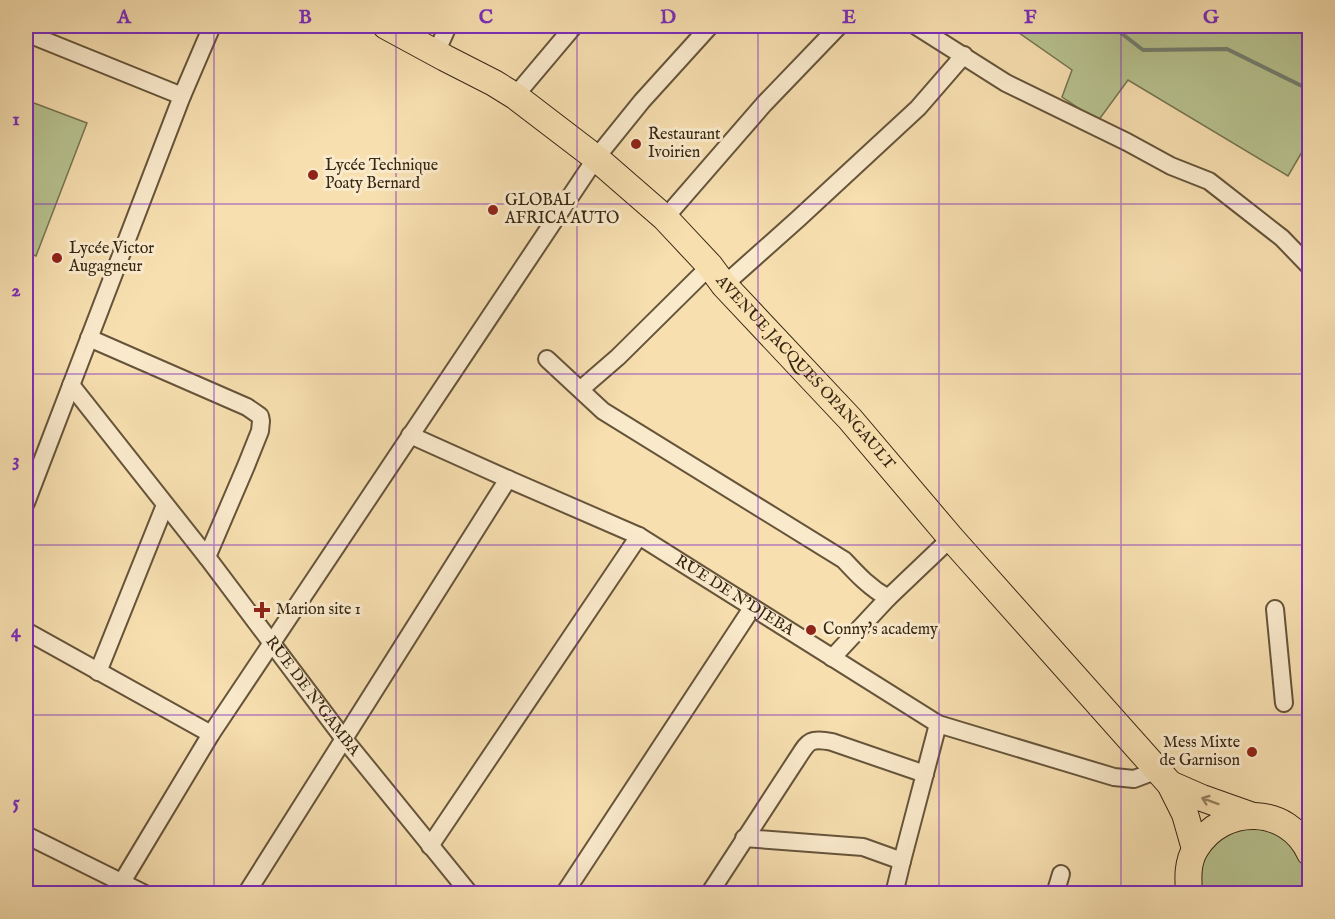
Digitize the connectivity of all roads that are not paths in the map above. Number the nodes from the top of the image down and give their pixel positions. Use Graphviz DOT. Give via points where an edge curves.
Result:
graph roads {
  1 [pos="212,26"];
  2 [pos="386,26"];
  3 [pos="448,26"];
  4 [pos="574,26"];
  5 [pos="710,26"];
  6 [pos="839,26"];
  7 [pos="915,26"];
  8 [pos="26,33"];
  9 [pos="436,53"];
  10 [pos="964,55"];
  11 [pos="182,96"];
  12 [pos="515,96"];
  13 [pos="596,158"];
  14 [pos="665,218"];
  15 [pos="1310,267"];
  16 [pos="717,276"];
  17 [pos="89,338"];
  18 [pos="547,359"];
  19 [pos="71,385"];
  20 [pos="581,389"];
  21 [pos="410,435"];
  22 [pos="508,479"];
  23 [pos="26,503"];
  24 [pos="165,505"];
  25 [pos="639,536"];
  26 [pos="951,538"];
  27 [pos="207,557"];
  28 [pos="888,598"];
  29 [pos="752,608"];
  30 [pos="1275,609"];
  31 [pos="26,630"];
  32 [pos="271,643"];
  33 [pos="832,658"];
  34 [pos="98,672"];
  35 [pos="1284,703"];
  36 [pos="938,724"];
  37 [pos="210,734"];
  38 [pos="344,739"];
  39 [pos="925,774"];
  40 [pos="1164,777"];
  41 [pos="1250,815"];
  42 [pos="26,835"];
  43 [pos="744,838"];
  44 [pos="430,846"];
  45 [pos="1195,849"];
  46 [pos="1310,853"];
  47 [pos="902,861"];
  48 [pos="1061,874"];
  49 [pos="122,882"];
  50 [pos="145,894"];
  51 [pos="246,894"];
  52 [pos="470,894"];
  53 [pos="564,894"];
  54 [pos="709,894"];
  55 [pos="894,894"];
  56 [pos="1055,894"];
  57 [pos="1189,894"];
  1 -- 11 [label="street"];
  2 -- 9 [label="highway, AVENUE JACQUES OPANGAULT"];
  3 -- 9 [label="street"];
  4 -- 12 [label="street"];
  5 -- 13 [label="street"];
  6 -- 14 [label="street" via="764,104"];
  7 -- 10 [label="street"];
  8 -- 11 [label="street"];
  9 -- 12 [label="highway, AVENUE JACQUES OPANGAULT"];
  10 -- 15 [label="street" via="1006,83 1171,166 1209,181 1282,238"];
  10 -- 16 [label="street" via="918,108 798,219"];
  11 -- 17 [label="street"];
  12 -- 13 [label="highway, AVENUE JACQUES OPANGAULT"];
  13 -- 14 [label="highway, AVENUE JACQUES OPANGAULT"];
  13 -- 21 [label="street"];
  14 -- 16 [label="highway, AVENUE JACQUES OPANGAULT"];
  16 -- 20 [label="street"];
  16 -- 26 [label="highway, AVENUE JACQUES OPANGAULT" via="850,419"];
  17 -- 19 [label="street"];
  17 -- 27 [label="street" via="260,416 260,431"];
  18 -- 20 [label="street"];
  19 -- 23 [label="street"];
  19 -- 24 [label="street, RUE DE N'GAMBA"];
  20 -- 28 [label="street" via="603,411 844,560 863,581"];
  21 -- 22 [label="street, RUE DE N'DJEBA"];
  21 -- 32 [label="street"];
  22 -- 25 [label="street, RUE DE N'DJEBA"];
  22 -- 38 [label="street"];
  24 -- 27 [label="street, RUE DE N'GAMBA"];
  24 -- 34 [label="street"];
  25 -- 29 [label="street, RUE DE N'DJEBA"];
  25 -- 44 [label="street"];
  26 -- 28 [label="street"];
  26 -- 40 [label="highway, AVENUE JACQUES OPANGAULT"];
  27 -- 32 [label="street, RUE DE N'GAMBA"];
  28 -- 33 [label="street"];
  29 -- 33 [label="street, RUE DE N'DJEBA"];
  29 -- 53 [label="street"];
  30 -- 35 [label="street"];
  31 -- 34 [label="street"];
  32 -- 37 [label="street"];
  32 -- 38 [label="street, RUE DE N'GAMBA"];
  33 -- 36 [label="street, RUE DE N'DJEBA"];
  34 -- 37 [label="street"];
  36 -- 39 [label="street"];
  36 -- 40 [label="street, RUE DE N'DJEBA" via="1114,777"];
  37 -- 49 [label="street"];
  38 -- 44 [label="street, RUE DE N'GAMBA"];
  38 -- 51 [label="street"];
  39 -- 43 [label="street" via="832,742 812,740"];
  39 -- 47 [label="street"];
  41 -- 40 [label="highway, one-way" via="1202,798"];
  40 -- 45 [label="highway" via="1185,814"];
  41 -- 45 [label="highway" via="1218,825"];
  41 -- 46 [label="highway" via="1271,818 1290,828"];
  42 -- 49 [label="street"];
  43 -- 47 [label="street" via="862,847"];
  43 -- 54 [label="street"];
  44 -- 52 [label="street, RUE DE N'GAMBA"];
  45 -- 57 [label="highway" via="1188,872"];
  47 -- 55 [label="street"];
  48 -- 56 [label="street"];
  49 -- 50 [label="street"];
}
